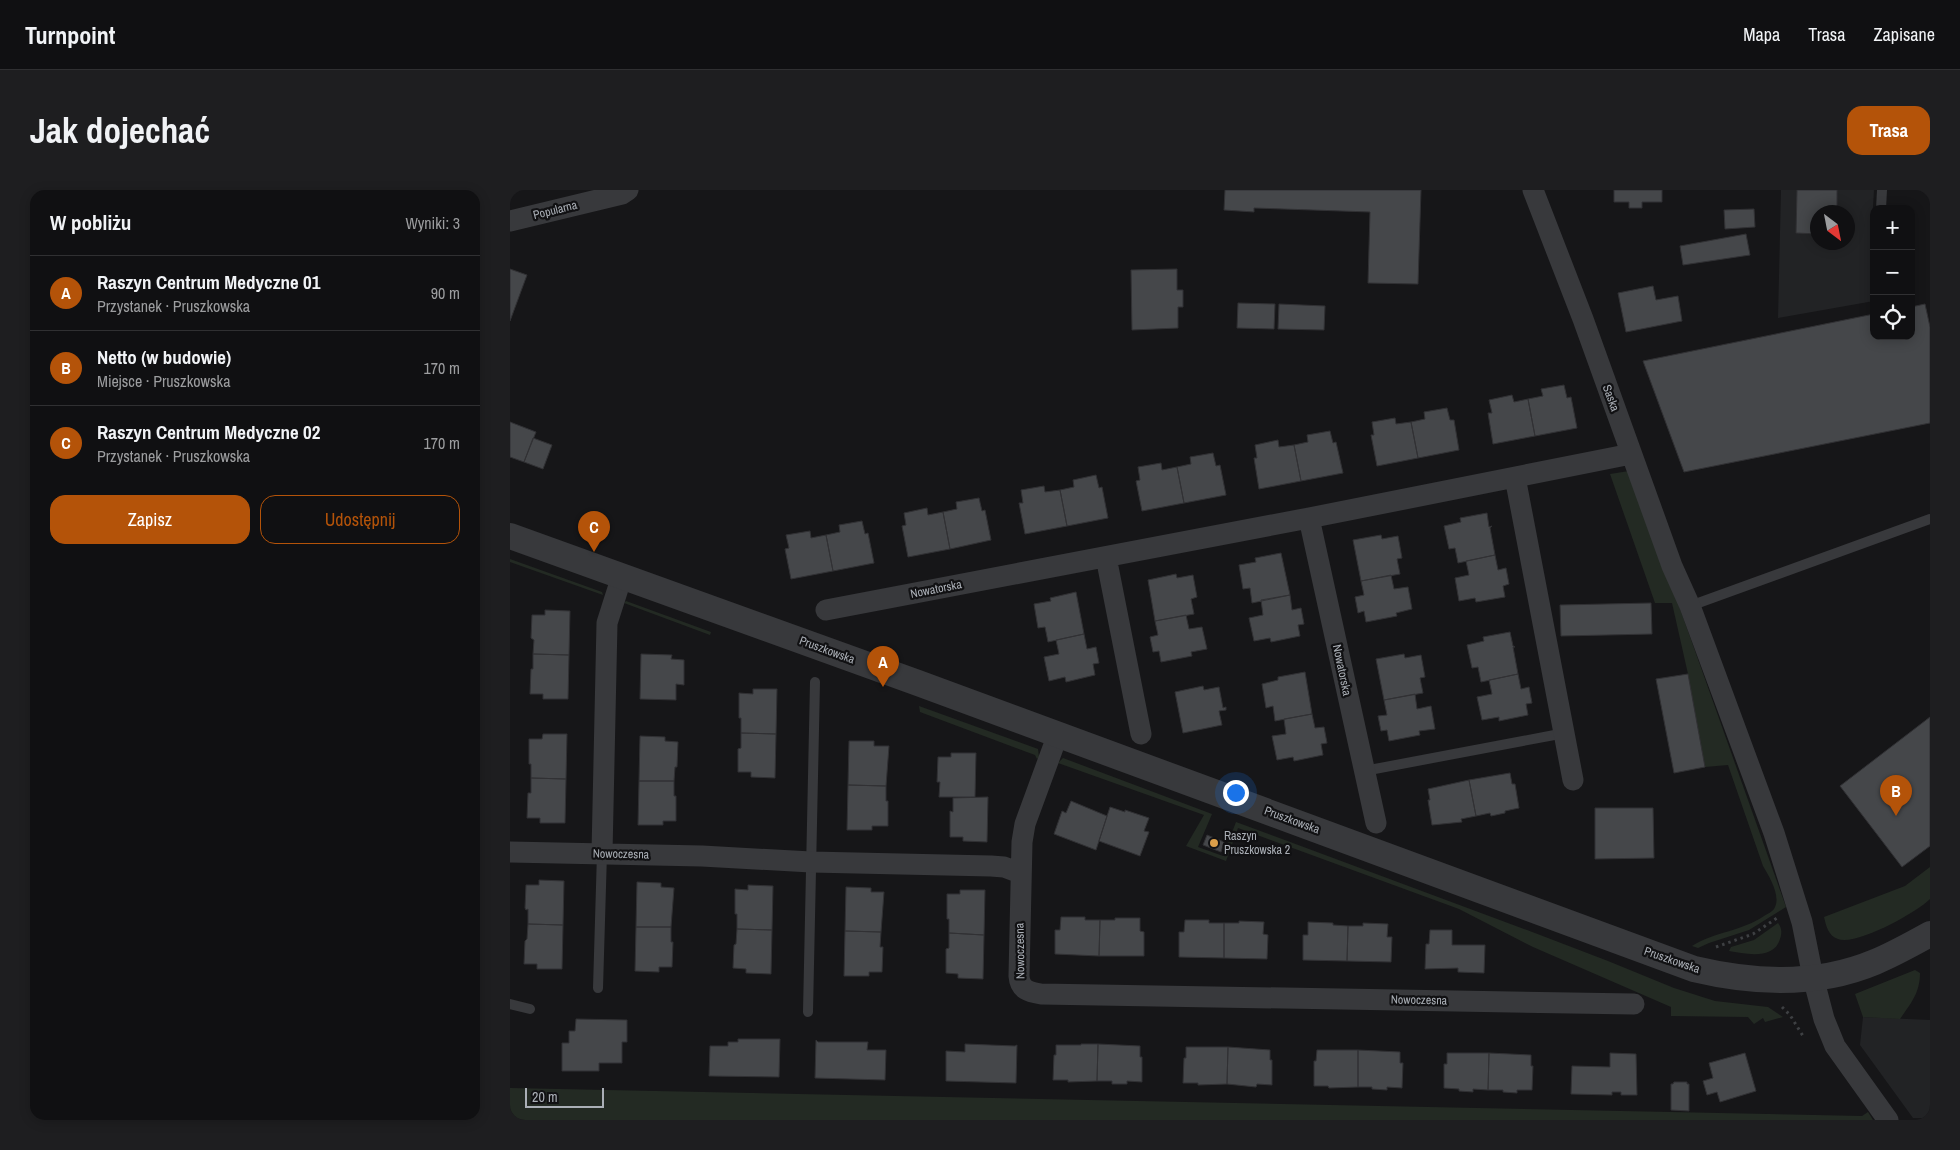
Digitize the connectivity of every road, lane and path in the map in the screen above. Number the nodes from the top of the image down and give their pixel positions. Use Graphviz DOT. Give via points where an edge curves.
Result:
graph roads {
  1 [pos="628,190"];
  2 [pos="1533,190"];
  3 [pos="1882,190"];
  4 [pos="1881,205"];
  5 [pos="510,221"];
  6 [pos="1631,454"];
  7 [pos="1515,477"];
  8 [pos="1310,518"];
  9 [pos="1930,519"];
  10 [pos="510,536"];
  11 [pos="1106,557"];
  12 [pos="622,576"];
  13 [pos="1690,606"];
  14 [pos="826,610"];
  15 [pos="815,682"];
  16 [pos="1565,733"];
  17 [pos="1058,734"];
  18 [pos="1142,734"];
  19 [pos="1364,771"];
  20 [pos="1573,780"];
  21 [pos="1376,823"];
  22 [pos="510,852"];
  23 [pos="602,853"];
  24 [pos="811,862"];
  25 [pos="1020,873"];
  26 [pos="1782,920"];
  27 [pos="1929,937"];
  28 [pos="1714,951"];
  29 [pos="1813,977"];
  30 [pos="598,988"];
  31 [pos="510,1004"];
  32 [pos="1634,1004"];
  33 [pos="1776,1004"];
  34 [pos="530,1009"];
  35 [pos="808,1012"];
  36 [pos="1805,1040"];
  37 [pos="1888,1120"];
  1 -- 5 [label="street, Popularna"];
  2 -- 6 [label="street, Saska"];
  3 -- 4 [label="lane"];
  6 -- 7 [label="street, Nowatorska"];
  6 -- 13 [label="street, Saska"];
  7 -- 8 [label="street, Nowatorska"];
  7 -- 16 [label="street"];
  8 -- 11 [label="street, Nowatorska"];
  8 -- 19 [label="street, Nowatorska"];
  9 -- 13 [label="lane"];
  10 -- 12 [label="street, Pruszkowska"];
  11 -- 14 [label="street, Nowatorska"];
  11 -- 18 [label="street"];
  12 -- 17 [label="street, Pruszkowska"];
  12 -- 23 [label="street" via="607,623"];
  13 -- 29 [label="street, Saska" via="1774,833 1802,922"];
  15 -- 24 [label="lane"];
  16 -- 19 [label="lane"];
  16 -- 20 [label="street"];
  17 -- 25 [label="street" via="1026,824"];
  17 -- 29 [label="street, Pruszkowska" via="1694,969 1761,981"];
  19 -- 21 [label="street, Nowatorska"];
  22 -- 23 [label="street, Nowoczesna"];
  23 -- 24 [label="street, Nowoczesna"];
  23 -- 30 [label="lane"];
  24 -- 25 [label="street, Nowoczesna" via="990,866"];
  24 -- 35 [label="lane"];
  25 -- 32 [label="street, Nowoczesna" via="1019,976 1024,989 1032,993"];
  26 -- 28 [label="path" via="1775,918 1753,934 1717,946"];
  27 -- 29 [label="street, Pruszkowska" via="1875,962"];
  29 -- 37 [label="street" via="1835,1046"];
  31 -- 34 [label="lane"];
  33 -- 36 [label="path" via="1784,1008"];
}
